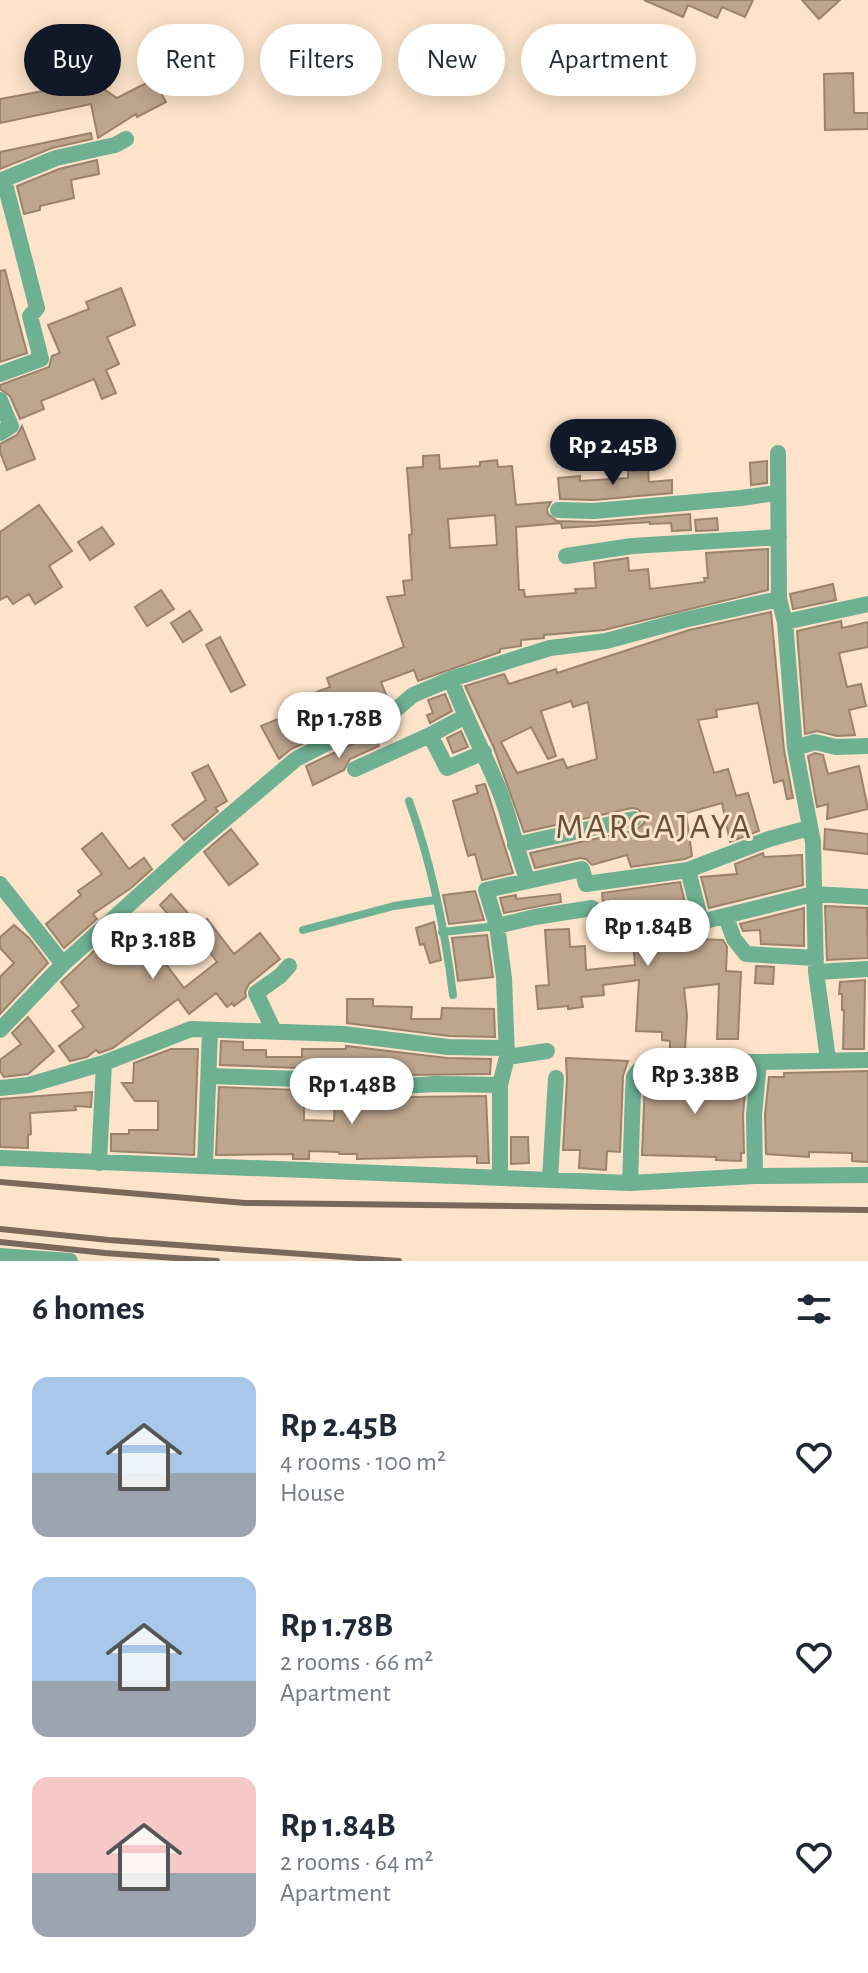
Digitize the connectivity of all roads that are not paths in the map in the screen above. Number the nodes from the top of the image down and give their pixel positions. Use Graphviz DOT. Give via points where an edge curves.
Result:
graph roads {
  1 [pos="126,139"];
  2 [pos="2,180"];
  3 [pos="7,228"];
  4 [pos="0,374"];
  5 [pos="0,400"];
  6 [pos="0,433"];
  7 [pos="778,453"];
  8 [pos="776,493"];
  9 [pos="558,510"];
  10 [pos="779,537"];
  11 [pos="566,556"];
  12 [pos="779,599"];
  13 [pos="868,604"];
  14 [pos="785,622"];
  15 [pos="451,679"];
  16 [pos="464,717"];
  17 [pos="430,735"];
  18 [pos="868,746"];
  19 [pos="795,748"];
  20 [pos="484,752"];
  21 [pos="355,769"];
  22 [pos="409,801"];
  23 [pos="634,819"];
  24 [pos="809,828"];
  25 [pos="515,845"];
  26 [pos="688,870"];
  27 [pos="527,879"];
  28 [pos="0,884"];
  29 [pos="813,894"];
  30 [pos="868,897"];
  31 [pos="435,900"];
  32 [pos="592,908"];
  33 [pos="726,917"];
  34 [pos="497,926"];
  35 [pos="303,930"];
  36 [pos="442,932"];
  37 [pos="63,964"];
  38 [pos="816,965"];
  39 [pos="289,966"];
  40 [pos="868,969"];
  41 [pos="453,995"];
  42 [pos="0,1030"];
  43 [pos="210,1031"];
  44 [pos="274,1031"];
  45 [pos="547,1051"];
  46 [pos="506,1052"];
  47 [pos="828,1059"];
  48 [pos="868,1060"];
  49 [pos="759,1062"];
  50 [pos="104,1063"];
  51 [pos="209,1076"];
  52 [pos="556,1078"];
  53 [pos="500,1085"];
  54 [pos="0,1088"];
  55 [pos="0,1158"];
  56 [pos="99,1163"];
  57 [pos="205,1165"];
  58 [pos="868,1175"];
  59 [pos="755,1176"];
  60 [pos="500,1178"];
  61 [pos="550,1179"];
  62 [pos="630,1183"];
  63 [pos="0,1256"];
  64 [pos="70,1261"];
  1 -- 2 [label="street"];
  2 -- 3 [label="street"];
  3 -- 4 [label="street" via="37,308 30,316 41,359"];
  5 -- 6 [label="street" via="11,426"];
  7 -- 8 [label="street"];
  8 -- 9 [label="street"];
  8 -- 10 [label="street"];
  10 -- 11 [label="street" via="632,546"];
  10 -- 12 [label="street"];
  12 -- 14 [label="street"];
  12 -- 15 [label="street" via="606,641 550,648"];
  13 -- 14 [label="street"];
  14 -- 19 [label="street"];
  15 -- 16 [label="street"];
  15 -- 37 [label="street" via="413,695 386,718 296,759"];
  16 -- 17 [label="street"];
  16 -- 20 [label="street"];
  17 -- 20 [label="street" via="447,768"];
  17 -- 21 [label="street"];
  18 -- 19 [label="street" via="815,742"];
  19 -- 24 [label="street"];
  20 -- 25 [label="street"];
  22 -- 31 [label="lane" via="425,846"];
  23 -- 25 [label="street"];
  24 -- 26 [label="street"];
  24 -- 29 [label="street"];
  25 -- 27 [label="street"];
  26 -- 27 [label="street" via="586,884 582,869"];
  26 -- 33 [label="street" via="700,917"];
  27 -- 34 [label="street" via="486,890"];
  28 -- 37 [label="street"];
  29 -- 30 [label="street"];
  29 -- 33 [label="street"];
  29 -- 38 [label="street"];
  31 -- 35 [label="lane"];
  31 -- 36 [label="lane"];
  32 -- 34 [label="street"];
  33 -- 38 [label="street" via="746,954"];
  34 -- 36 [label="lane"];
  34 -- 46 [label="street"];
  36 -- 41 [label="lane"];
  37 -- 42 [label="street"];
  38 -- 40 [label="street"];
  38 -- 47 [label="street"];
  39 -- 44 [label="street" via="256,993"];
  43 -- 44 [label="street"];
  43 -- 50 [label="street" via="191,1029"];
  43 -- 51 [label="street"];
  44 -- 46 [label="street"];
  45 -- 46 [label="street"];
  46 -- 53 [label="street"];
  47 -- 48 [label="street"];
  47 -- 49 [label="street"];
  49 -- 59 [label="street"];
  49 -- 62 [label="street" via="670,1062 638,1071"];
  50 -- 54 [label="street"];
  50 -- 56 [label="street"];
  51 -- 53 [label="street" via="300,1079 321,1087"];
  51 -- 57 [label="street"];
  52 -- 61 [label="street"];
  53 -- 60 [label="street"];
  55 -- 56 [label="street"];
  56 -- 57 [label="street"];
  57 -- 60 [label="street"];
  58 -- 59 [label="street"];
  59 -- 62 [label="street"];
  60 -- 61 [label="street"];
  61 -- 62 [label="street"];
  63 -- 64 [label="street"];
}
